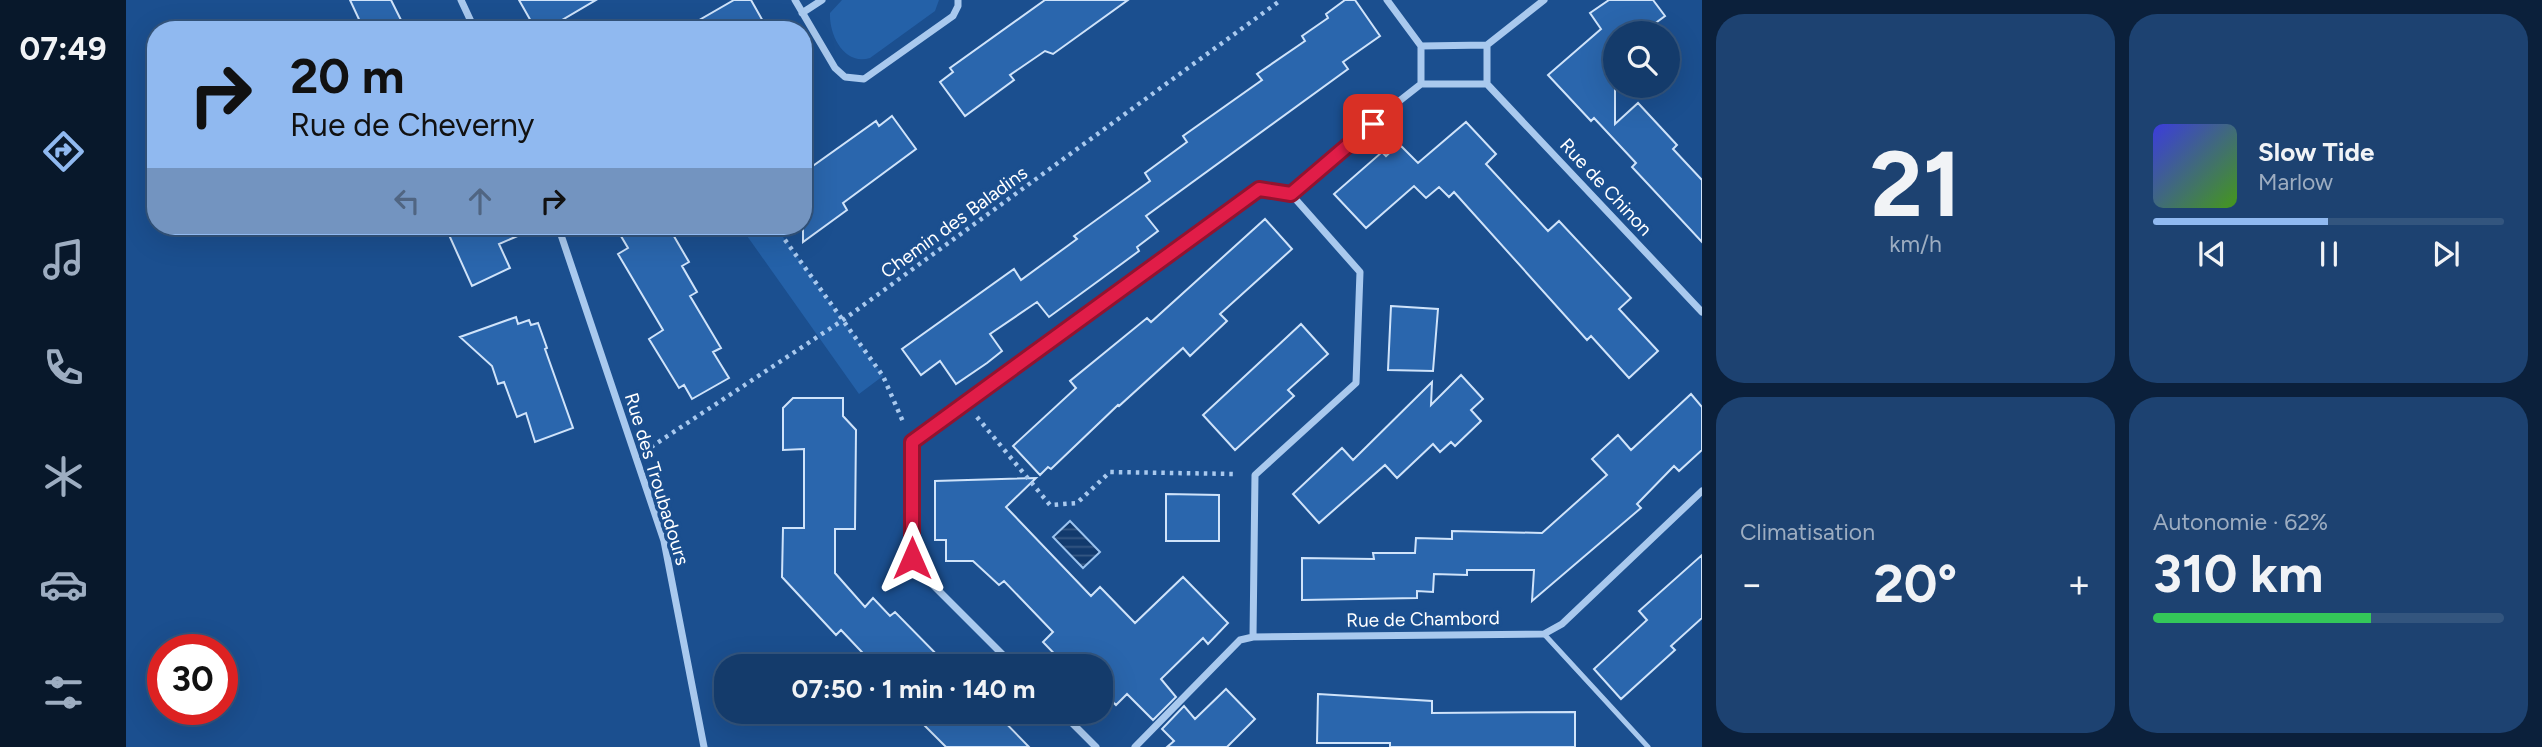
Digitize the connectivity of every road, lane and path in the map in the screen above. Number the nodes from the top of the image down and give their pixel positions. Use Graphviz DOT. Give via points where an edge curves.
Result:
graph roads {
  1 [pos="461,0"];
  2 [pos="794,0"];
  3 [pos="822,0"];
  4 [pos="958,0"];
  5 [pos="1281,0"];
  6 [pos="1387,0"];
  7 [pos="1544,0"];
  8 [pos="802,13"];
  9 [pos="471,21"];
  10 [pos="807,21"];
  11 [pos="812,30"];
  12 [pos="1487,45"];
  13 [pos="1421,46"];
  14 [pos="1421,84"];
  15 [pos="1487,84"];
  16 [pos="1291,194"];
  17 [pos="561,235"];
  18 [pos="782,235"];
  19 [pos="1702,312"];
  20 [pos="843,320"];
  21 [pos="965,404"];
  22 [pos="912,442"];
  23 [pos="636,457"];
  24 [pos="1255,475"];
  25 [pos="1702,491"];
  26 [pos="1544,634"];
  27 [pos="1253,637"];
  28 [pos="1002,654"];
  29 [pos="1072,724"];
  30 [pos="704,747"];
  31 [pos="1096,747"];
  32 [pos="1135,747"];
  33 [pos="1648,747"];
  1 -- 9 [label="street"];
  2 -- 8 [label="street"];
  3 -- 8 [label="street"];
  4 -- 11 [label="street" via="953,16 864,79 845,78"];
  5 -- 20 [label="path, Chemin des Baladins"];
  6 -- 13 [label="street"];
  7 -- 12 [label="street"];
  8 -- 10 [label="street"];
  12 -- 13 [label="street"];
  12 -- 15 [label="street"];
  13 -- 14 [label="street"];
  14 -- 15 [label="street"];
  14 -- 16 [label="street"];
  15 -- 19 [label="street, Rue de Chinon"];
  16 -- 21 [label="street" via="1259,189"];
  16 -- 24 [label="street" via="1360,272 1356,383"];
  17 -- 23 [label="street, Rue des Troubadours"];
  18 -- 20 [label="path"];
  20 -- 22 [label="path" via="883,376"];
  20 -- 23 [label="path, Chemin des Baladins"];
  21 -- 22 [label="street"];
  21 -- 24 [label="path" via="1050,505 1077,503 1110,472"];
  22 -- 28 [label="street" via="912,558 920,573"];
  23 -- 30 [label="street, Rue des Troubadours" via="664,541"];
  24 -- 27 [label="street"];
  25 -- 26 [label="street" via="1562,624"];
  26 -- 27 [label="street, Rue de Chambord"];
  26 -- 33 [label="lane"];
  27 -- 32 [label="street" via="1240,640"];
  29 -- 31 [label="street"];
}
